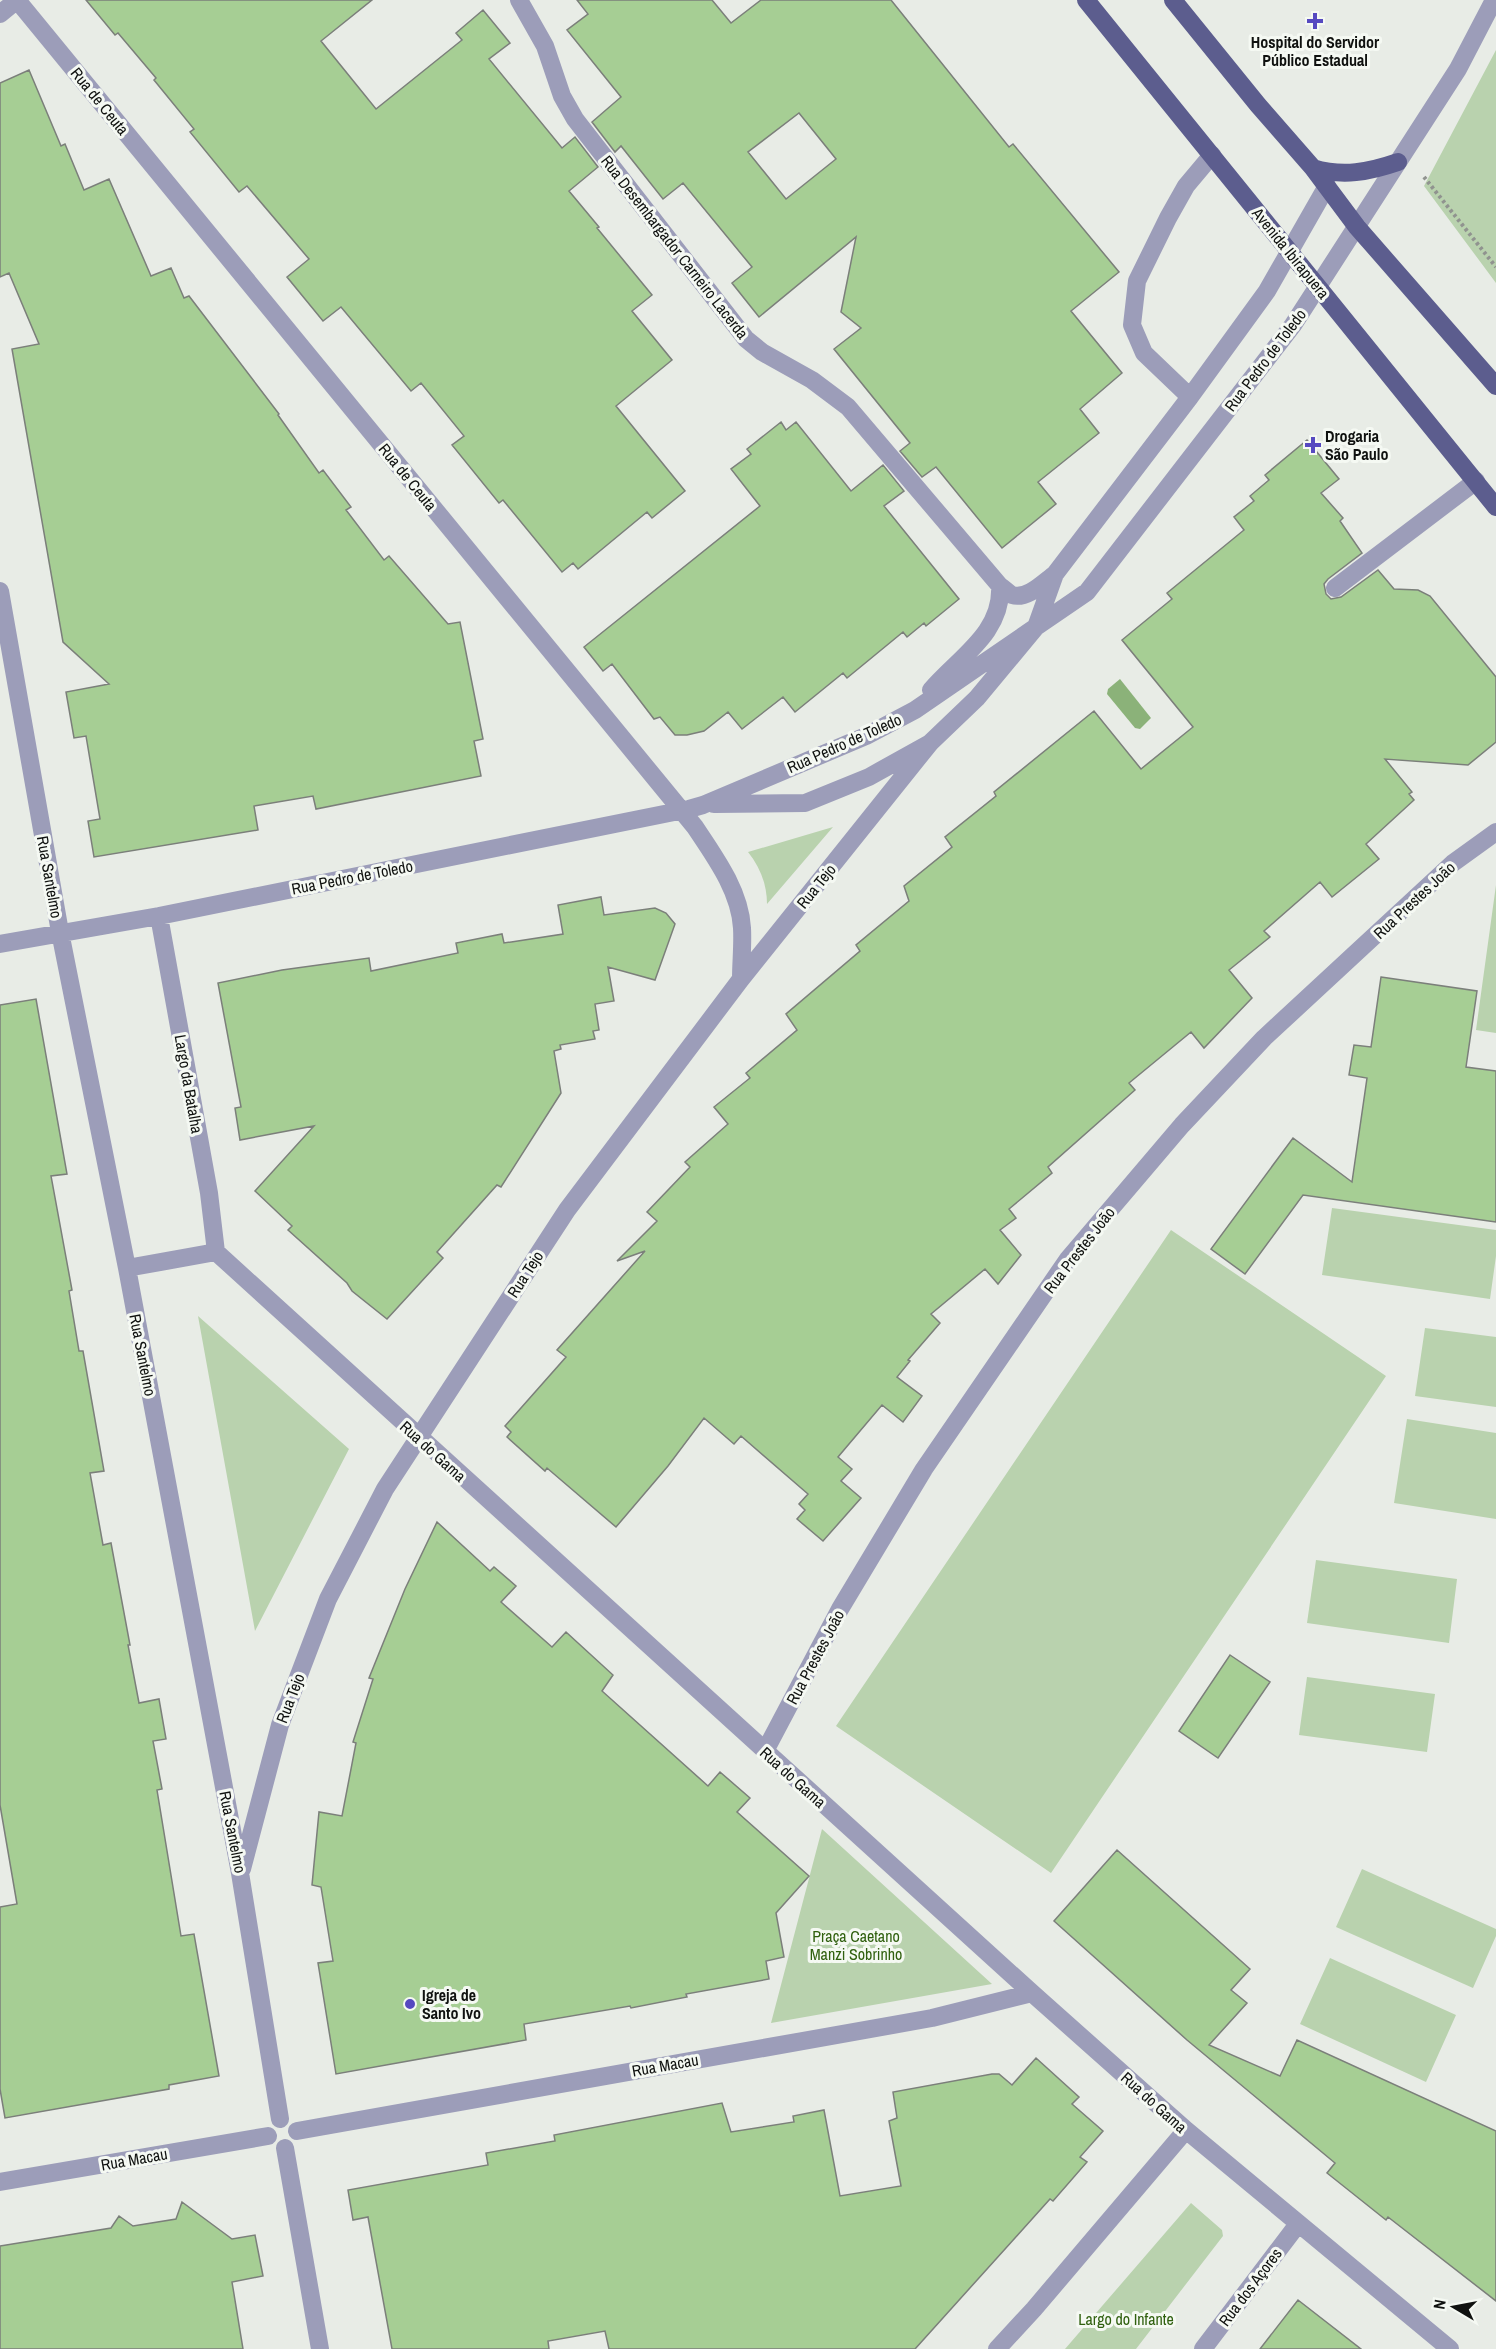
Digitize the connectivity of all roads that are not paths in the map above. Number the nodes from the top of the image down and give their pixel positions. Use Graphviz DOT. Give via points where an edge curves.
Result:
graph roads {
  1 [pos="17,0"];
  2 [pos="519,0"];
  3 [pos="1086,0"];
  4 [pos="1173,0"];
  5 [pos="1494,0"];
  6 [pos="0,14"];
  7 [pos="1212,155"];
  8 [pos="1398,162"];
  9 [pos="1313,168"];
  10 [pos="1327,186"];
  11 [pos="1357,226"];
  12 [pos="1289,252"];
  13 [pos="1318,287"];
  14 [pos="1496,386"];
  15 [pos="1190,397"];
  16 [pos="1476,481"];
  17 [pos="1496,507"];
  18 [pos="1055,574"];
  19 [pos="1000,586"];
  20 [pos="1335,588"];
  21 [pos="0,591"];
  22 [pos="1036,627"];
  23 [pos="915,710"];
  24 [pos="930,743"];
  25 [pos="703,805"];
  26 [pos="681,810"];
  27 [pos="1496,832"];
  28 [pos="159,916"];
  29 [pos="60,932"];
  30 [pos="0,944"];
  31 [pos="741,979"];
  32 [pos="216,1252"];
  33 [pos="127,1268"];
  34 [pos="418,1437"];
  35 [pos="765,1751"];
  36 [pos="240,1873"];
  37 [pos="1032,1993"];
  38 [pos="280,2119"];
  39 [pos="1185,2130"];
  40 [pos="297,2131"];
  41 [pos="268,2136"];
  42 [pos="285,2148"];
  43 [pos="0,2182"];
  44 [pos="1298,2224"];
  45 [pos="320,2349"];
  46 [pos="997,2349"];
  47 [pos="1203,2349"];
  48 [pos="1450,2349"];
  1 -- 6 [label="street"];
  1 -- 26 [label="street, Rua de Ceuta"];
  2 -- 19 [label="street, Rua Desembargador Carneiro Lacerda" via="545,46 562,96 576,119 746,339 848,407"];
  3 -- 7 [label="main road, Avenida Ibirapuera"];
  4 -- 9 [label="main road"];
  5 -- 8 [label="street, Rua Pedro de Toledo" via="1458,69"];
  7 -- 12 [label="main road, Avenida Ibirapuera"];
  7 -- 15 [label="street" via="1186,186 1137,281 1132,325 1144,353"];
  8 -- 9 [label="main road" via="1351,174"];
  8 -- 11 [label="street, Rua Pedro de Toledo"];
  9 -- 10 [label="main road"];
  10 -- 11 [label="main road"];
  10 -- 12 [label="street, Rua Pedro de Toledo"];
  11 -- 13 [label="street, Rua Pedro de Toledo"];
  11 -- 14 [label="main road"];
  12 -- 13 [label="main road, Avenida Ibirapuera"];
  12 -- 15 [label="street, Rua Pedro de Toledo" via="1267,291"];
  13 -- 16 [label="main road, Avenida Ibirapuera"];
  13 -- 22 [label="street, Rua Pedro de Toledo" via="1293,325 1087,592"];
  15 -- 18 [label="street, Rua Pedro de Toledo"];
  16 -- 17 [label="main road, Avenida Ibirapuera"];
  16 -- 20 [label="street"];
  18 -- 19 [label="street" via="1021,595 1012,595"];
  18 -- 22 [label="street, Rua Pedro de Toledo"];
  19 -- 23 [label="street" via="998,611 989,630"];
  21 -- 29 [label="street, Rua Santelmo"];
  22 -- 23 [label="street, Rua Pedro de Toledo"];
  22 -- 24 [label="street, Rua Pedro de Toledo" via="977,698"];
  23 -- 25 [label="street, Rua Pedro de Toledo" via="866,736"];
  24 -- 25 [label="street, Rua Pedro de Toledo" via="869,777 805,803"];
  24 -- 31 [label="street, Rua Tejo"];
  25 -- 26 [label="street, Rua Pedro de Toledo"];
  26 -- 28 [label="street, Rua Pedro de Toledo"];
  26 -- 31 [label="street, Rua de Ceuta" via="714,855 733,893 742,926"];
  27 -- 35 [label="street, Rua Prestes João" via="1453,862 1264,1038 1182,1125 1068,1259 924,1469 840,1609"];
  28 -- 29 [label="street, Rua Pedro de Toledo"];
  28 -- 32 [label="street, Largo da Batalha"];
  29 -- 30 [label="street, Rua Pedro de Toledo"];
  29 -- 33 [label="street, Rua Santelmo"];
  31 -- 34 [label="street, Rua Tejo" via="567,1210"];
  32 -- 33 [label="street"];
  32 -- 34 [label="street, Rua do Gama"];
  33 -- 36 [label="street, Rua Santelmo"];
  34 -- 35 [label="street, Rua do Gama"];
  34 -- 36 [label="street, Rua Tejo" via="328,1599 280,1725"];
  35 -- 37 [label="street, Rua do Gama"];
  36 -- 38 [label="street, Rua Santelmo"];
  37 -- 39 [label="street, Rua do Gama"];
  37 -- 40 [label="street, Rua Macau" via="932,2018"];
  38 -- 40 [label="street" via="290,2121"];
  38 -- 41 [label="street" via="272,2124"];
  39 -- 44 [label="street, Rua do Gama"];
  39 -- 46 [label="street"];
  40 -- 42 [label="street" via="293,2144"];
  41 -- 42 [label="street" via="274,2146"];
  41 -- 43 [label="street, Rua Macau"];
  42 -- 45 [label="street"];
  44 -- 47 [label="street, Rua dos Açores"];
  44 -- 48 [label="street, Rua do Gama"];
}
